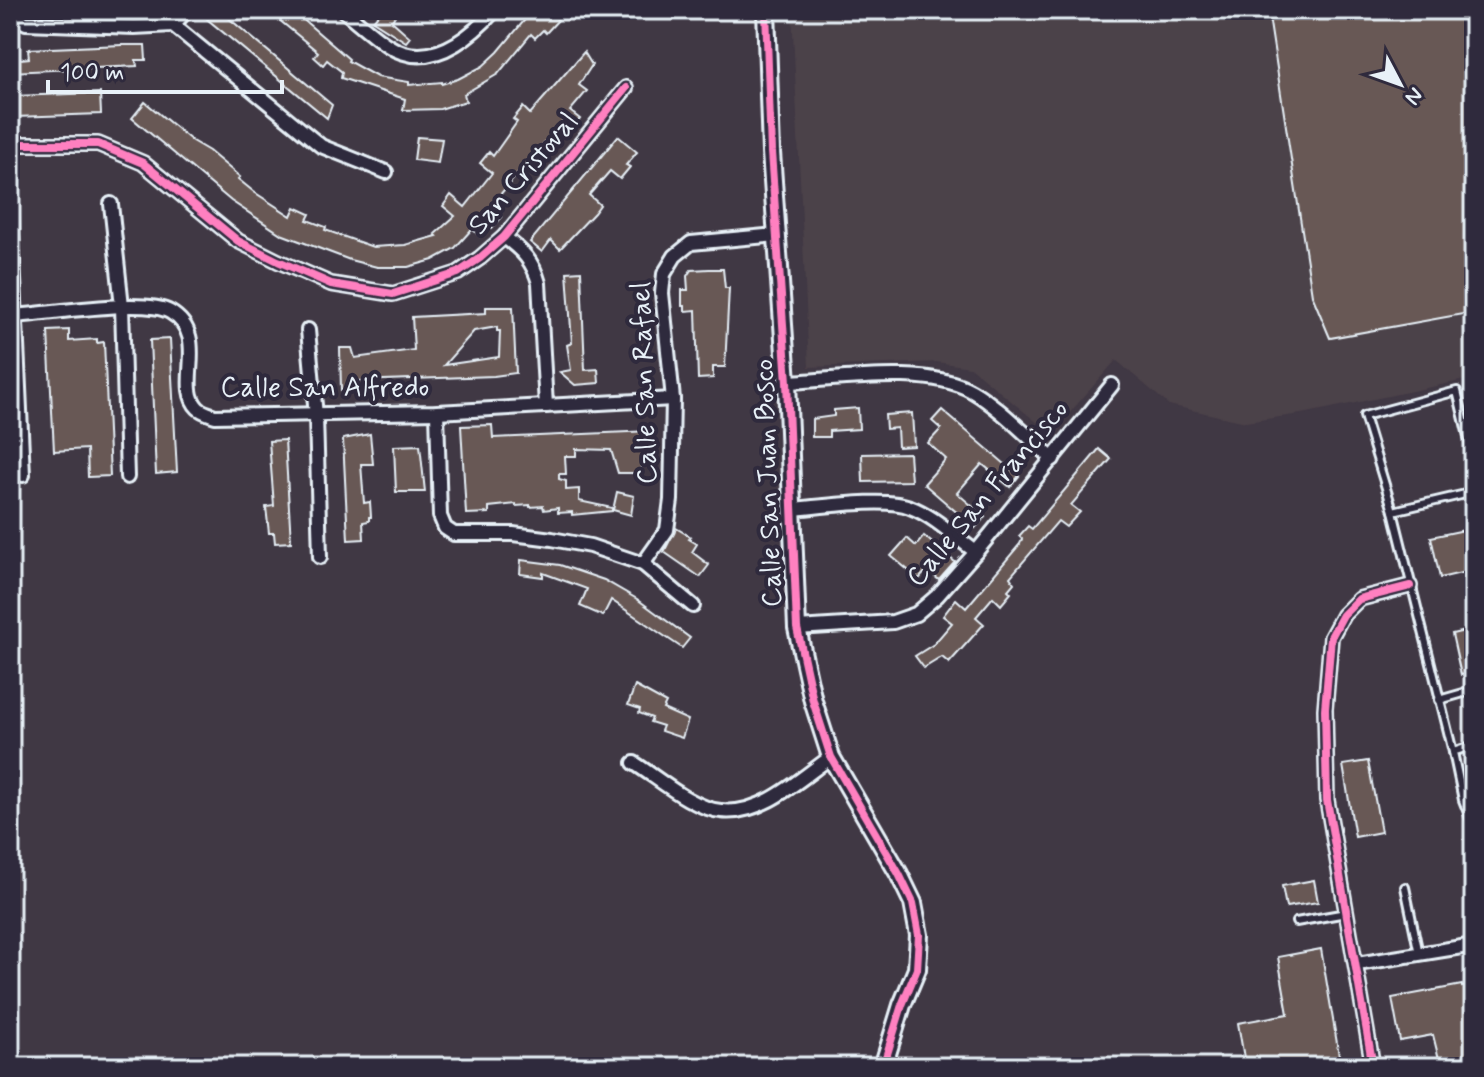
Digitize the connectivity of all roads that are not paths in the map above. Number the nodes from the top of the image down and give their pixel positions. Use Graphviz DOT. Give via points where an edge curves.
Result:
graph roads {
  1 [pos="187,10"];
  2 [pos="343,10"];
  3 [pos="495,10"];
  4 [pos="766,10"];
  5 [pos="19,15"];
  6 [pos="173,25"];
  7 [pos="626,88"];
  8 [pos="10,144"];
  9 [pos="386,172"];
  10 [pos="10,191"];
  11 [pos="111,204"];
  12 [pos="777,235"];
  13 [pos="504,237"];
  14 [pos="122,306"];
  15 [pos="13,316"];
  16 [pos="308,330"];
  17 [pos="787,382"];
  18 [pos="1112,385"];
  19 [pos="673,399"];
  20 [pos="546,406"];
  21 [pos="437,412"];
  22 [pos="316,416"];
  23 [pos="1053,459"];
  24 [pos="1474,461"];
  25 [pos="23,475"];
  26 [pos="127,477"];
  27 [pos="1474,492"];
  28 [pos="793,509"];
  29 [pos="1393,511"];
  30 [pos="976,552"];
  31 [pos="320,557"];
  32 [pos="643,564"];
  33 [pos="1410,586"];
  34 [pos="693,606"];
  35 [pos="797,628"];
  36 [pos="1474,690"];
  37 [pos="1439,700"];
  38 [pos="1474,745"];
  39 [pos="1453,752"];
  40 [pos="831,757"];
  41 [pos="634,763"];
  42 [pos="1474,828"];
  43 [pos="1472,877"];
  44 [pos="1405,887"];
  45 [pos="1474,888"];
  46 [pos="1346,913"];
  47 [pos="1296,922"];
  48 [pos="1474,945"];
  49 [pos="1419,954"];
  50 [pos="1357,964"];
  51 [pos="883,1067"];
  52 [pos="1373,1067"];
  1 -- 6 [label="street"];
  2 -- 3 [label="street" via="388,47 409,55 436,53 462,42"];
  4 -- 12 [label="street, Calle San Juan Bosco"];
  5 -- 6 [label="street" via="26,23"];
  6 -- 9 [label="street" via="321,146"];
  7 -- 13 [label="street, San Cristoval"];
  8 -- 13 [label="street, San Cristoval" via="98,144 121,153 143,163 238,241 331,284 393,294 458,273"];
  10 -- 15 [label="street"];
  11 -- 14 [label="street"];
  12 -- 17 [label="street, Calle San Juan Bosco"];
  12 -- 19 [label="street, Calle San Rafael" via="691,243 675,256 664,274 662,293"];
  13 -- 20 [label="street" via="535,267 539,283"];
  14 -- 15 [label="street, Calle San Alfredo"];
  14 -- 22 [label="street, Calle San Alfredo" via="166,309 181,319 190,334 192,397 199,409 215,416"];
  14 -- 26 [label="street"];
  15 -- 25 [label="street"];
  16 -- 22 [label="street"];
  17 -- 23 [label="street" via="912,376 950,380 974,392"];
  17 -- 28 [label="street, Calle San Juan Bosco"];
  18 -- 23 [label="street, Calle San Francisco"];
  19 -- 20 [label="street, Calle San Alfredo"];
  19 -- 32 [label="street, Calle San Rafael" via="667,530"];
  20 -- 21 [label="street, Calle San Alfredo"];
  21 -- 22 [label="street, Calle San Alfredo"];
  21 -- 32 [label="street" via="440,516 445,528 454,534 552,539"];
  22 -- 31 [label="street"];
  23 -- 30 [label="street, Calle San Francisco"];
  24 -- 29 [label="lane" via="1457,391 1364,416"];
  27 -- 29 [label="lane"];
  28 -- 30 [label="street" via="907,505"];
  28 -- 35 [label="street, Calle San Juan Bosco"];
  29 -- 33 [label="lane"];
  30 -- 35 [label="street, Calle San Francisco" via="916,614 893,622"];
  32 -- 34 [label="street"];
  33 -- 37 [label="lane"];
  33 -- 46 [label="street" via="1359,599 1331,637 1325,709 1327,800"];
  35 -- 40 [label="street, Calle San Juan Bosco"];
  36 -- 37 [label="lane"];
  37 -- 39 [label="lane"];
  38 -- 39 [label="lane"];
  39 -- 42 [label="lane"];
  40 -- 41 [label="street" via="776,796 721,812 691,800"];
  40 -- 51 [label="street, Calle San Juan Bosco" via="899,874 913,903 919,935 917,969"];
  43 -- 45 [label="lane"];
  44 -- 49 [label="lane"];
  46 -- 47 [label="lane"];
  46 -- 50 [label="street"];
  48 -- 49 [label="street"];
  49 -- 50 [label="street"];
  50 -- 52 [label="street"];
}
